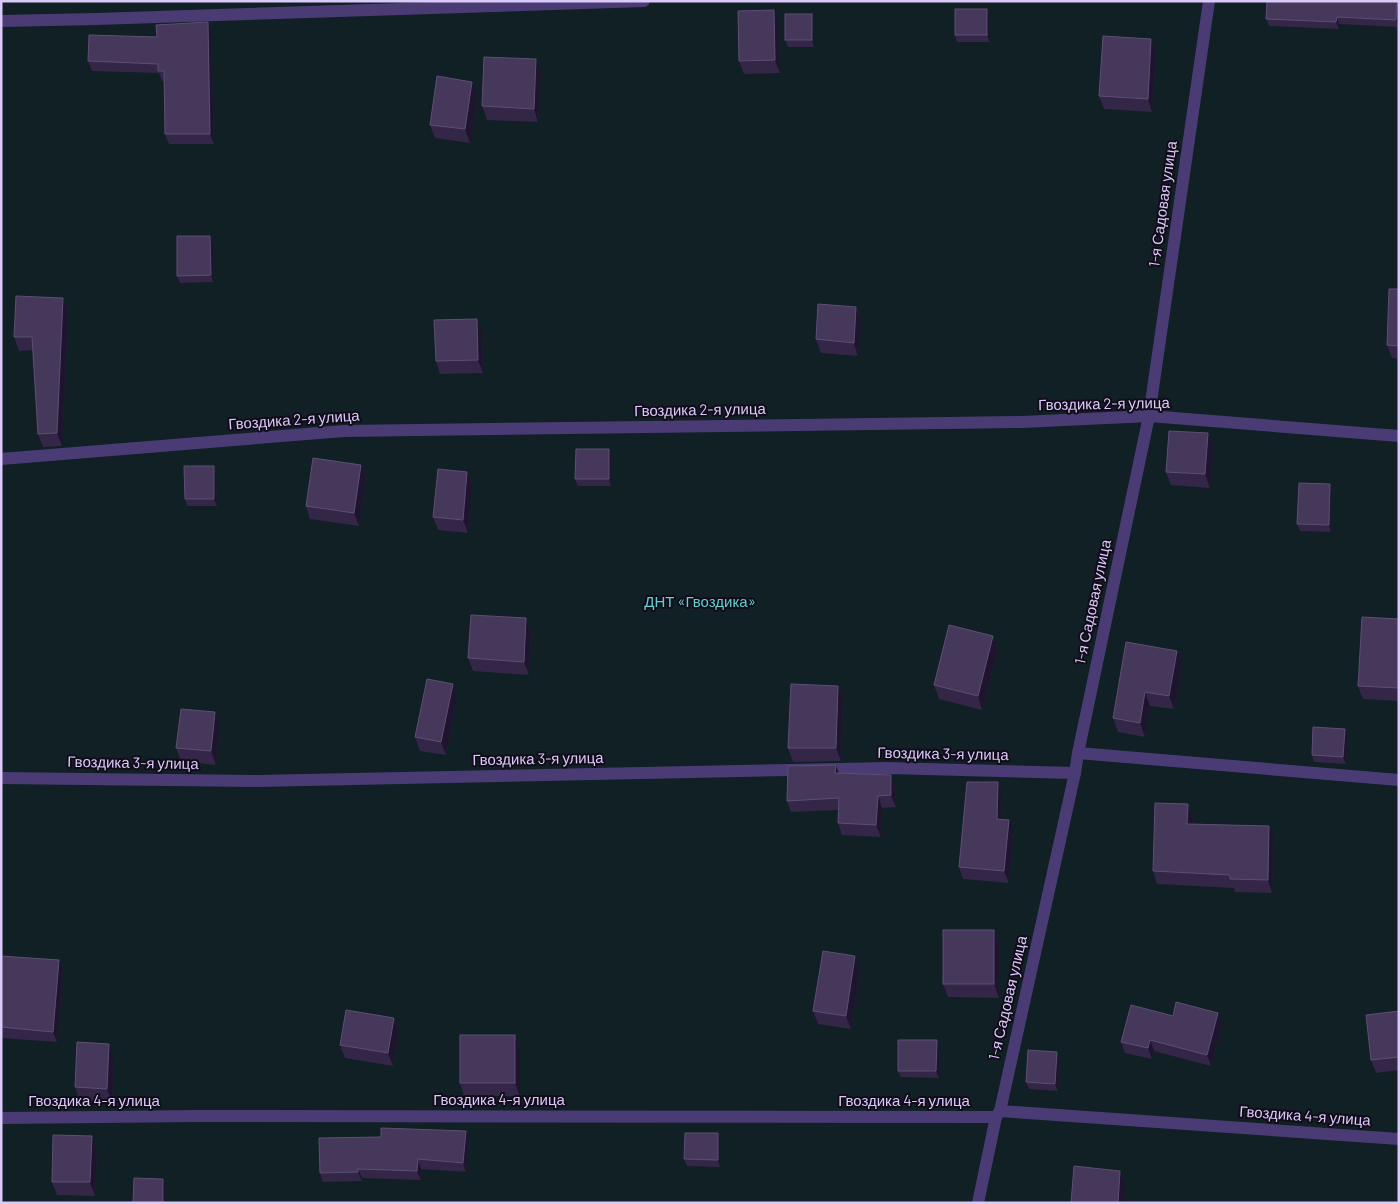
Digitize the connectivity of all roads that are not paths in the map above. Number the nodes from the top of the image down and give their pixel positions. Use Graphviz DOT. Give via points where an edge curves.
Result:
graph roads {
  1 [pos="644,1"];
  2 [pos="1209,1"];
  3 [pos="1,21"];
  4 [pos="1149,416"];
  5 [pos="1399,436"];
  6 [pos="1,459"];
  7 [pos="1078,753"];
  8 [pos="1075,773"];
  9 [pos="1,778"];
  10 [pos="1399,780"];
  11 [pos="998,1114"];
  12 [pos="1,1118"];
  13 [pos="1399,1139"];
  14 [pos="978,1203"];
  1 -- 3 [label="street"];
  2 -- 4 [label="street, 1-я Садовая улица"];
  4 -- 5 [label="street, Гвоздика 2-я улица"];
  4 -- 6 [label="street, Гвоздика 2-я улица" via="1022,422 344,431"];
  4 -- 7 [label="street, 1-я Садовая улица"];
  7 -- 8 [label="street, 1-я Садовая улица"];
  7 -- 10 [label="street"];
  8 -- 9 [label="street, Гвоздика 3-я улица" via="888,768 257,781"];
  8 -- 11 [label="street, 1-я Садовая улица"];
  11 -- 12 [label="street, Гвоздика 4-я улица"];
  11 -- 13 [label="street, Гвоздика 4-я улица"];
  11 -- 14 [label="street, 1-я Садовая улица"];
}
